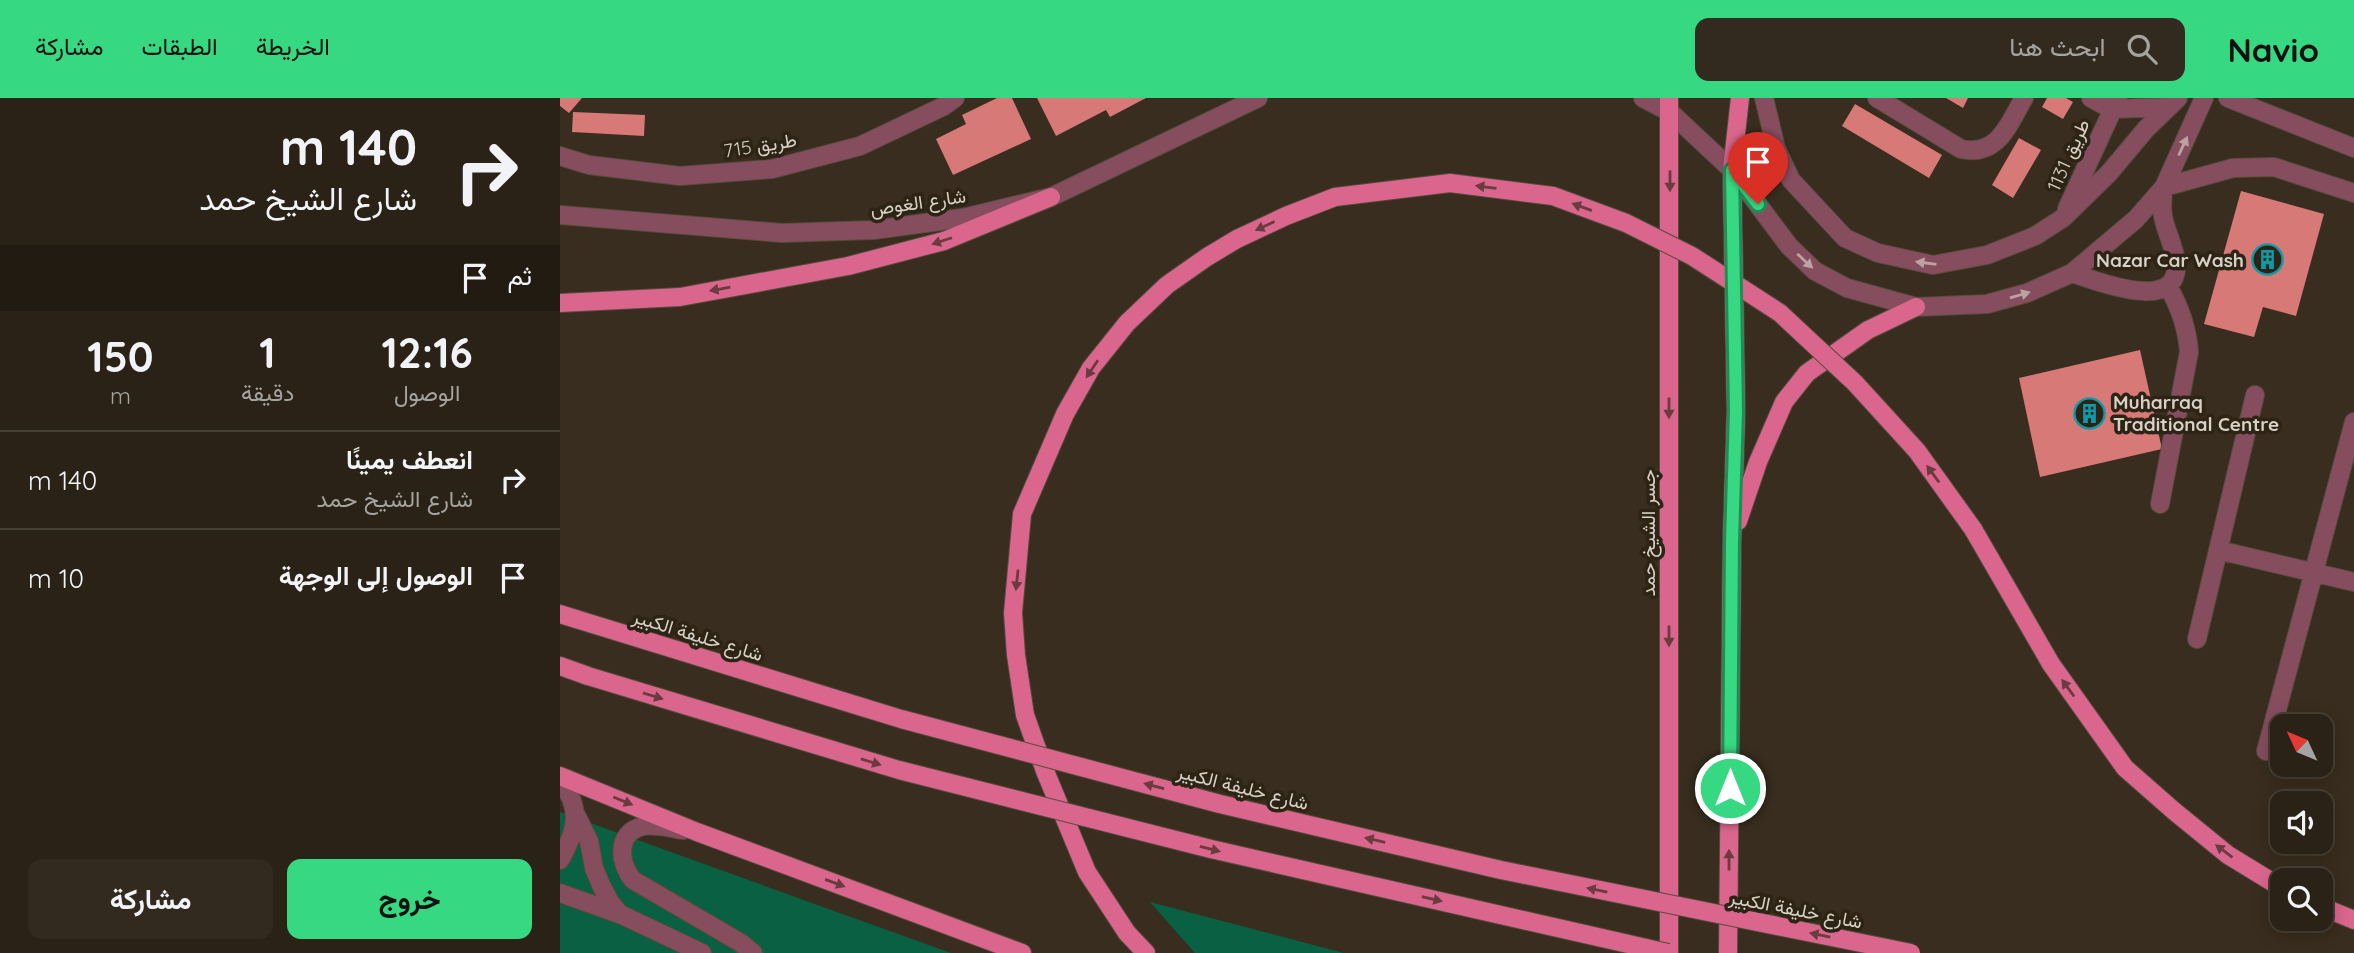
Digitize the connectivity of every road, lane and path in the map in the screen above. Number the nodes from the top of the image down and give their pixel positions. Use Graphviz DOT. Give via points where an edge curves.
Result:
graph roads {
  1 [pos="955,98"];
  2 [pos="1258,98"];
  3 [pos="1643,98"];
  4 [pos="1740,98"];
  5 [pos="1764,98"];
  6 [pos="1877,98"];
  7 [pos="2024,98"];
  8 [pos="2091,98"];
  9 [pos="2204,98"];
  10 [pos="2228,98"];
  11 [pos="2173,102"];
  12 [pos="2114,103"];
  13 [pos="1670,105"];
  14 [pos="2354,148"];
  15 [pos="560,156"];
  16 [pos="1732,170"];
  17 [pos="2164,187"];
  18 [pos="2354,193"];
  19 [pos="1051,197"];
  20 [pos="560,215"];
  21 [pos="2063,218"];
  22 [pos="2072,273"];
  23 [pos="2168,286"];
  24 [pos="560,303"];
  25 [pos="1916,307"];
  26 [pos="2255,395"];
  27 [pos="2354,422"];
  28 [pos="2348,468"];
  29 [pos="2160,504"];
  30 [pos="1732,541"];
  31 [pos="2218,550"];
  32 [pos="2314,571"];
  33 [pos="2354,582"];
  34 [pos="568,617"];
  35 [pos="2197,639"];
  36 [pos="560,666"];
  37 [pos="2266,751"];
  38 [pos="560,776"];
  39 [pos="560,781"];
  40 [pos="576,815"];
  41 [pos="697,832"];
  42 [pos="560,860"];
  43 [pos="2270,881"];
  44 [pos="560,893"];
  45 [pos="2333,911"];
  46 [pos="622,915"];
  47 [pos="2354,920"];
  48 [pos="702,953"];
  49 [pos="753,953"];
  50 [pos="1023,953"];
  51 [pos="1146,953"];
  52 [pos="1669,953"];
  53 [pos="1728,953"];
  54 [pos="1911,953"];
  1 -- 15 [label="street, طريق 715" via="860,146 772,169 680,176 589,165"];
  2 -- 19 [label="street, شارع الغوص"];
  3 -- 13 [label="street"];
  4 -- 16 [label="main road"];
  21 -- 5 [label="street, one-way" via="2035,236 1987,255 1947,263 1933,265 1878,253 1845,238 1791,180 1776,148"];
  6 -- 7 [label="street" via="1973,152 1994,144"];
  8 -- 12 [label="street"];
  17 -- 9 [label="street, one-way"];
  10 -- 14 [label="street"];
  11 -- 12 [label="street, طريق 1131"];
  11 -- 21 [label="street"];
  12 -- 21 [label="street, طريق 1131"];
  13 -- 16 [label="street"];
  13 -- 52 [label="main road, جسر الشيخ حمد, one-way"];
  16 -- 25 [label="street, one-way" via="1789,246 1815,271 1847,288"];
  16 -- 30 [label="main road" via="1736,411"];
  17 -- 18 [label="street" via="2233,168 2274,167"];
  17 -- 22 [label="street" via="2136,219"];
  17 -- 23 [label="street" via="2162,216 2175,257 2175,272"];
  19 -- 20 [label="street, شارع الغوص" via="963,218 860,231 782,233"];
  19 -- 24 [label="main road, one-way" via="944,241 848,266 680,297"];
  22 -- 23 [label="street" via="2143,291 2156,292"];
  25 -- 22 [label="street, one-way" via="1987,304"];
  23 -- 29 [label="street" via="2181,309 2189,352"];
  25 -- 30 [label="main road" via="1868,330 1807,373 1784,402"];
  26 -- 31 [label="street"];
  27 -- 28 [label="street"];
  28 -- 32 [label="street"];
  53 -- 30 [label="main road, one-way"];
  31 -- 32 [label="street"];
  31 -- 35 [label="street"];
  32 -- 33 [label="street"];
  32 -- 37 [label="street"];
  54 -- 34 [label="main road, شارع خليفة الكبير, one-way, bridge" via="1501,870 1220,804 901,719"];
  36 -- 52 [label="main road, one-way, bridge" via="926,777 1211,849"];
  38 -- 41 [label="main road, one-way"];
  39 -- 40 [label="street"];
  40 -- 42 [label="street" via="571,841"];
  40 -- 46 [label="street" via="601,885"];
  41 -- 49 [label="street" via="642,826 623,844 625,870 633,880"];
  41 -- 50 [label="main road, one-way"];
  43 -- 51 [label="main road, one-way, bridge" via="2228,855 2125,768 2051,664 1973,529 1917,451 1855,383 1780,313 1692,256 1626,223 1553,196 1450,183 1335,197 1237,239 1167,285 1127,323 1091,368 1065,414 1022,514 1013,613 1024,715 1087,872 1127,933"];
  44 -- 46 [label="street"];
  45 -- 47 [label="main road"];
  46 -- 48 [label="street"];
}
